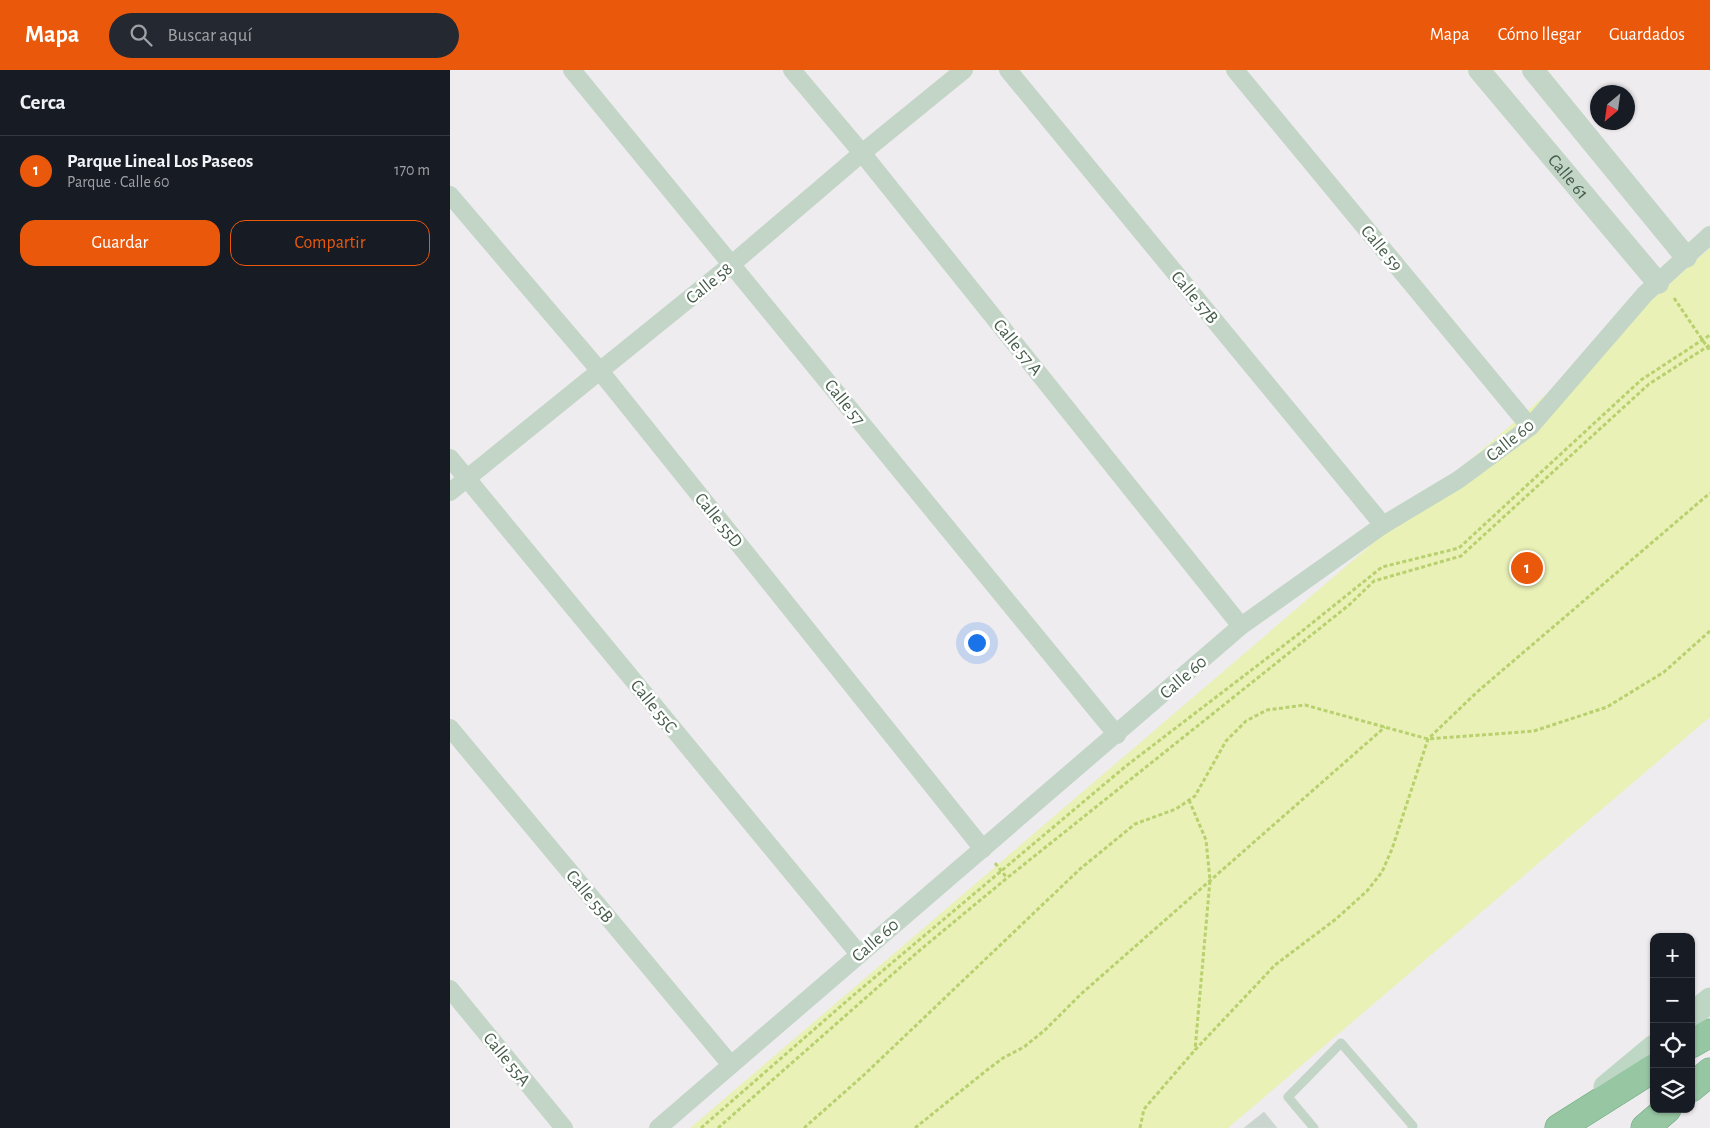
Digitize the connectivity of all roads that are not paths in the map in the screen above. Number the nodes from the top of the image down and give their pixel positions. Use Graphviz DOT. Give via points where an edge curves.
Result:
graph roads {
  1 [pos="572,70"];
  2 [pos="792,70"];
  3 [pos="964,70"];
  4 [pos="1008,70"];
  5 [pos="1235,70"];
  6 [pos="1479,70"];
  7 [pos="1533,70"];
  8 [pos="862,153"];
  9 [pos="450,195"];
  10 [pos="1710,235"];
  11 [pos="1686,257"];
  12 [pos="732,264"];
  13 [pos="1658,282"];
  14 [pos="600,371"];
  15 [pos="1530,427"];
  16 [pos="450,458"];
  17 [pos="466,477"];
  18 [pos="450,492"];
  19 [pos="1383,525"];
  20 [pos="1241,626"];
  21 [pos="450,728"];
  22 [pos="1117,734"];
  23 [pos="983,849"];
  24 [pos="859,954"];
  25 [pos="450,989"];
  26 [pos="1710,1000"];
  27 [pos="1695,1013"];
  28 [pos="1710,1032"];
  29 [pos="1695,1041"];
  30 [pos="1650,1050"];
  31 [pos="731,1065"];
  32 [pos="1650,1070"];
  33 [pos="1710,1072"];
  34 [pos="1695,1085"];
  35 [pos="1662,1113"];
  36 [pos="564,1128"];
  37 [pos="658,1128"];
  38 [pos="1314,1128"];
  39 [pos="1412,1128"];
  40 [pos="1558,1128"];
  41 [pos="1645,1128"];
  1 -- 12 [label="street, Calle 57"];
  2 -- 8 [label="street, Calle 57 A"];
  3 -- 8 [label="street, Calle 58"];
  4 -- 19 [label="street, Calle 57B"];
  5 -- 15 [label="street, Calle 59"];
  6 -- 13 [label="street, Calle 61"];
  7 -- 11 [label="street"];
  8 -- 12 [label="street, Calle 58"];
  8 -- 20 [label="street, Calle 57 A"];
  9 -- 14 [label="street, Calle 55D"];
  10 -- 11 [label="street, Calle 60"];
  11 -- 13 [label="street, Calle 60"];
  12 -- 14 [label="street, Calle 58"];
  12 -- 22 [label="street, Calle 57"];
  13 -- 15 [label="street, Calle 60"];
  14 -- 17 [label="street, Calle 58"];
  14 -- 23 [label="street, Calle 55D"];
  15 -- 19 [label="street, Calle 60" via="1458,480"];
  16 -- 17 [label="street, Calle 55C"];
  17 -- 18 [label="street, Calle 58"];
  17 -- 24 [label="street, Calle 55C"];
  19 -- 20 [label="street, Calle 60"];
  20 -- 22 [label="street, Calle 60"];
  21 -- 31 [label="street, Calle 55B"];
  22 -- 23 [label="street, Calle 60"];
  23 -- 24 [label="street, Calle 60"];
  24 -- 31 [label="street, Calle 60"];
  25 -- 36 [label="street, Calle 55A"];
  26 -- 27 [label="main road"];
  28 -- 29 [label="highway"];
  30 -- 40 [label="main road"];
  31 -- 37 [label="street, Calle 60"];
  32 -- 40 [label="highway"];
  33 -- 34 [label="highway"];
  35 -- 41 [label="highway"];
  38 -- 39 [label="lane" via="1288,1097 1340,1043"];
}
